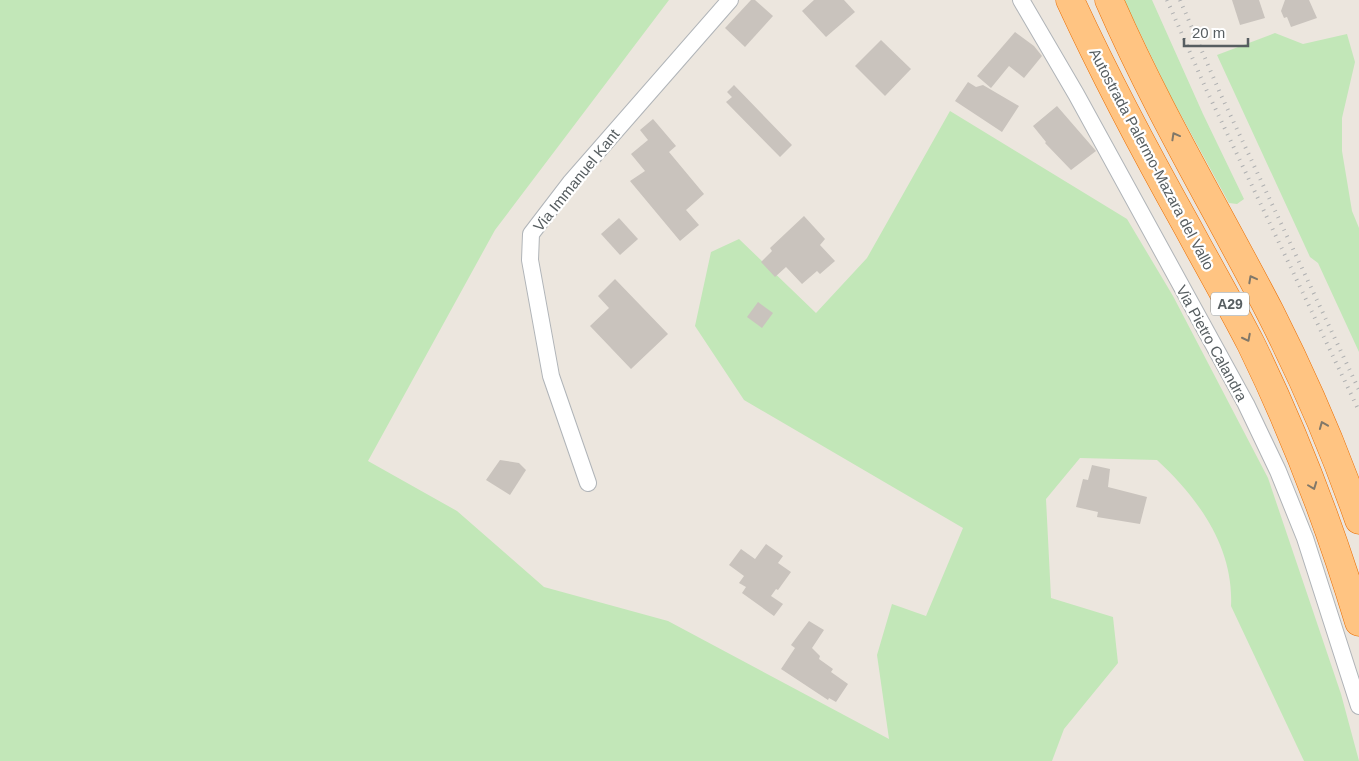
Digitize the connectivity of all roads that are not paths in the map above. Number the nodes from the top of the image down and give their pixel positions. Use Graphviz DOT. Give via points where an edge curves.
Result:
graph roads {
  1 [pos="730,0"];
  2 [pos="1021,0"];
  3 [pos="1070,0"];
  4 [pos="1109,0"];
  5 [pos="588,483"];
  6 [pos="1359,520"];
  7 [pos="1359,622"];
  8 [pos="1359,706"];
  1 -- 5 [label="street, Via Immanuel Kant" via="570,183 531,234 530,260 552,376"];
  2 -- 8 [label="street, Via Pietro Calandra" via="1254,420 1305,538"];
  3 -- 7 [label="highway, Autostrada Palermo-Mazara del Vallo / A29, one-way" via="1110,83 1224,293 1276,398 1300,450"];
  6 -- 4 [label="highway, Autostrada Palermo-Mazara del Vallo / A29, one-way" via="1325,428 1296,365 1169,125"];
}
